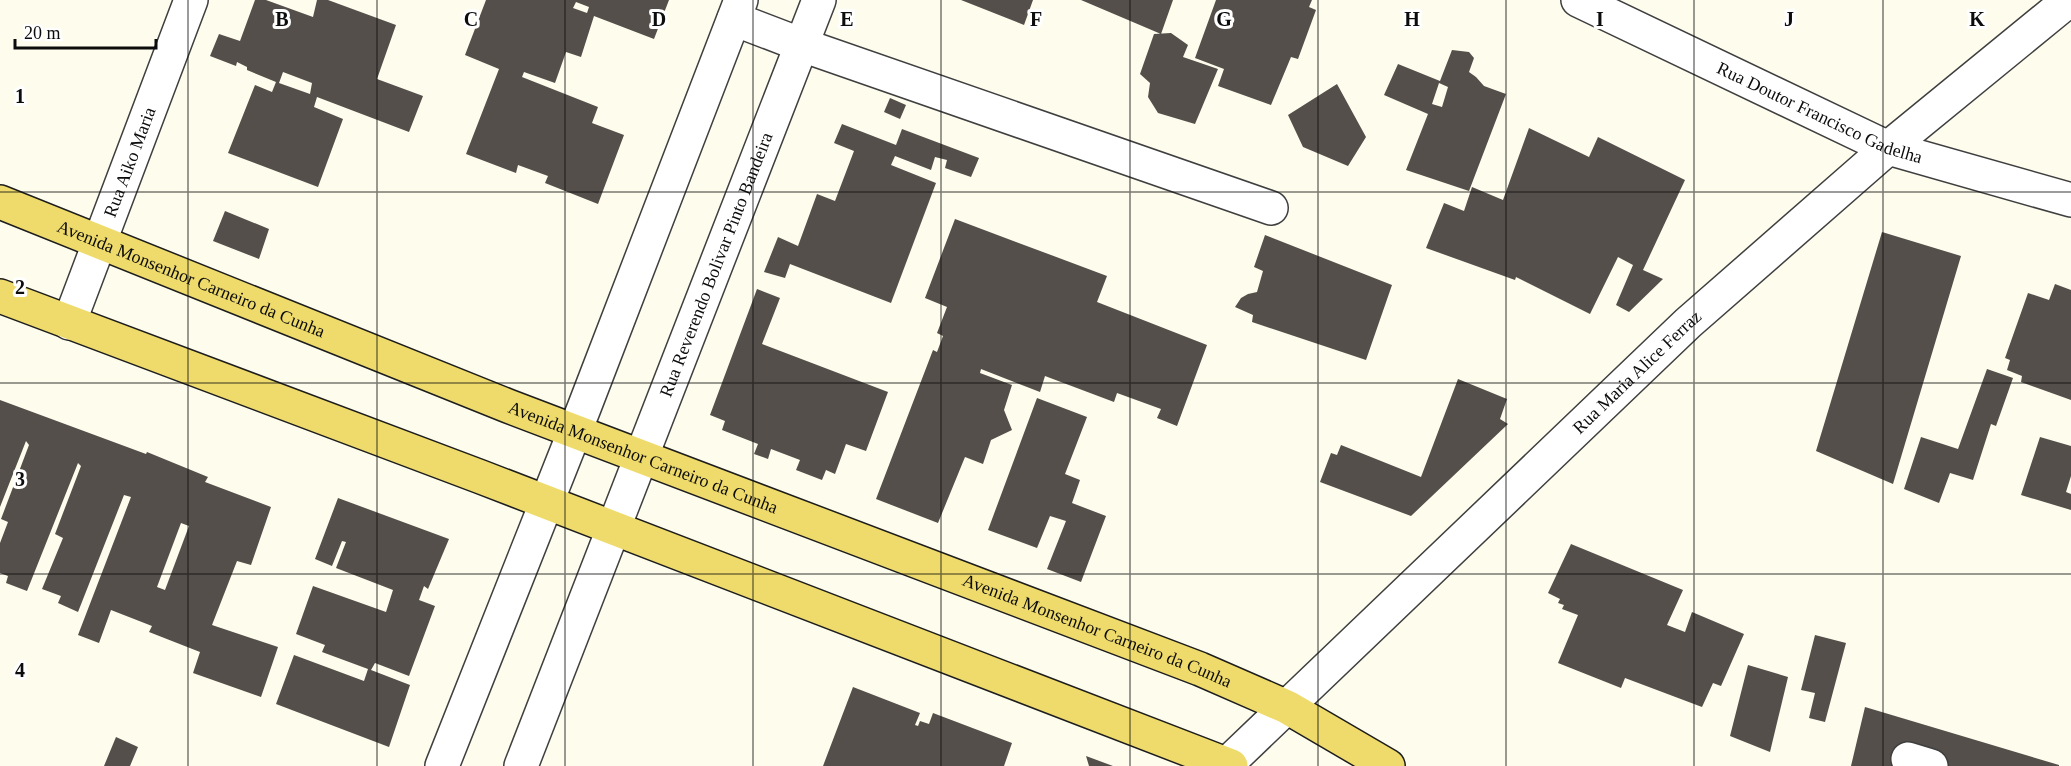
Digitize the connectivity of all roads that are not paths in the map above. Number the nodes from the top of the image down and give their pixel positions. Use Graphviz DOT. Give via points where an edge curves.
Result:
graph roads {
  1 [pos="191,0"];
  2 [pos="819,0"];
  3 [pos="1578,0"];
  4 [pos="2069,0"];
  5 [pos="738,9"];
  6 [pos="802,45"];
  7 [pos="1888,148"];
  8 [pos="2071,200"];
  9 [pos="0,202"];
  10 [pos="1271,208"];
  11 [pos="99,242"];
  12 [pos="0,296"];
  13 [pos="69,323"];
  14 [pos="574,431"];
  15 [pos="642,457"];
  16 [pos="546,502"];
  17 [pos="614,528"];
  18 [pos="1287,707"];
  19 [pos="1228,765"];
  20 [pos="442,766"];
  21 [pos="521,766"];
  22 [pos="1388,766"];
  1 -- 11 [label="street, Rua Aiko Maria"];
  2 -- 6 [label="street, Rua Reverendo Bolivar Pinto Bandeira"];
  3 -- 7 [label="street, Rua Doutor Francisco Gadelha"];
  4 -- 7 [label="street, Rua Maria Alice Ferraz"];
  5 -- 6 [label="street"];
  5 -- 14 [label="street"];
  6 -- 10 [label="street"];
  6 -- 15 [label="street, Rua Reverendo Bolivar Pinto Bandeira"];
  7 -- 8 [label="street, Rua Doutor Francisco Gadelha"];
  7 -- 18 [label="street, Rua Maria Alice Ferraz" via="1688,323"];
  9 -- 11 [label="main road, Avenida Monsenhor Carneiro da Cunha"];
  11 -- 13 [label="street, Rua Aiko Maria"];
  11 -- 14 [label="main road, Avenida Monsenhor Carneiro da Cunha"];
  12 -- 13 [label="main road"];
  13 -- 16 [label="main road"];
  14 -- 15 [label="main road, Avenida Monsenhor Carneiro da Cunha"];
  14 -- 16 [label="street"];
  15 -- 17 [label="street, Rua Reverendo Bolivar Pinto Bandeira"];
  15 -- 18 [label="main road, Avenida Monsenhor Carneiro da Cunha" via="1200,669"];
  16 -- 17 [label="main road"];
  16 -- 20 [label="street"];
  17 -- 19 [label="main road"];
  17 -- 21 [label="street, Rua Reverendo Bolivar Pinto Bandeira"];
  18 -- 19 [label="street, Rua Maria Alice Ferraz"];
  18 -- 22 [label="main road, Avenida Monsenhor Carneiro da Cunha"];
}
